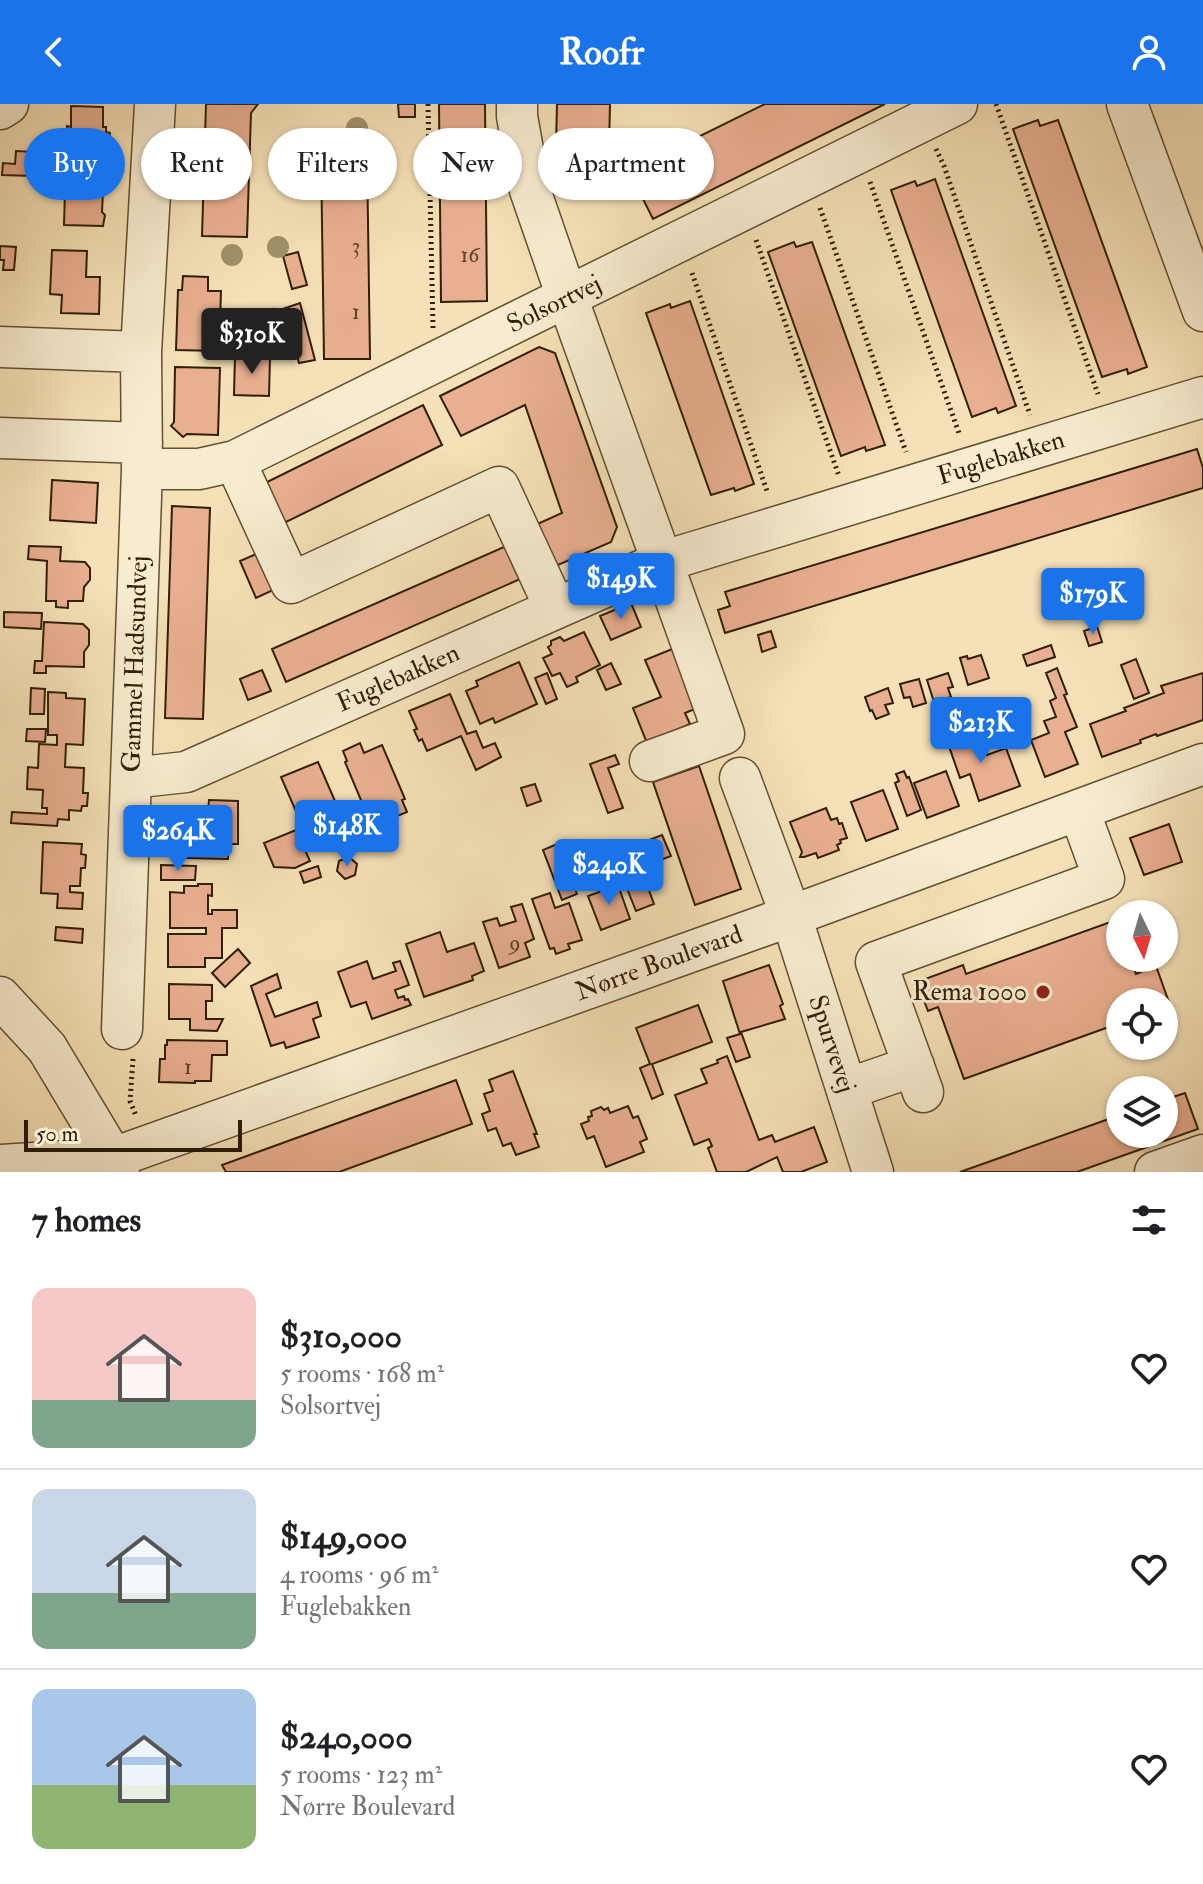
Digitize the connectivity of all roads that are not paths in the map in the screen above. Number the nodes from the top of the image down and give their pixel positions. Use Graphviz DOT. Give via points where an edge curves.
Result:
graph roads {
  1 [pos="8,104"];
  2 [pos="155,104"];
  3 [pos="517,104"];
  4 [pos="1127,104"];
  5 [pos="0,109"];
  6 [pos="940,113"];
  7 [pos="1189,229"];
  8 [pos="567,297"];
  9 [pos="1203,311"];
  10 [pos="0,347"];
  11 [pos="141,352"];
  12 [pos="1203,397"];
  13 [pos="0,438"];
  14 [pos="142,456"];
  15 [pos="235,461"];
  16 [pos="661,562"];
  17 [pos="555,608"];
  18 [pos="650,761"];
  19 [pos="1203,764"];
  20 [pos="131,778"];
  21 [pos="740,778"];
  22 [pos="1079,810"];
  23 [pos="791,916"];
  24 [pos="0,997"];
  25 [pos="122,1029"];
  26 [pos="847,1089"];
  27 [pos="1203,1155"];
  28 [pos="127,1159"];
  29 [pos="0,1165"];
  30 [pos="873,1172"];
  31 [pos="1155,1172"];
  1 -- 5 [label="street"];
  2 -- 11 [label="street, Gammel Hadsundvej"];
  3 -- 8 [label="street" via="530,190"];
  4 -- 7 [label="street"];
  6 -- 8 [label="street, Solsortvej"];
  7 -- 9 [label="street"];
  8 -- 15 [label="street, Solsortvej"];
  8 -- 16 [label="street"];
  10 -- 11 [label="street"];
  11 -- 14 [label="street, Gammel Hadsundvej"];
  12 -- 16 [label="street, Fuglebakken"];
  13 -- 14 [label="street"];
  14 -- 15 [label="street, Solsortvej" via="199,469"];
  14 -- 20 [label="street, Gammel Hadsundvej"];
  15 -- 17 [label="street" via="291,583 499,487"];
  16 -- 17 [label="street, Fuglebakken"];
  16 -- 18 [label="street" via="724,734"];
  17 -- 20 [label="street, Fuglebakken" via="186,772"];
  19 -- 22 [label="street, Nørre Boulevard"];
  20 -- 25 [label="street, Gammel Hadsundvej"];
  21 -- 23 [label="street, Spurvevej"];
  22 -- 23 [label="street, Nørre Boulevard"];
  22 -- 26 [label="street" via="1104,879 876,962 918,1079"];
  23 -- 26 [label="street, Spurvevej"];
  23 -- 28 [label="street, Nørre Boulevard"];
  24 -- 28 [label="street" via="47,1048"];
  26 -- 30 [label="street, Spurvevej"];
  27 -- 31 [label="street"];
  28 -- 29 [label="street, Nørre Boulevard"];
}
